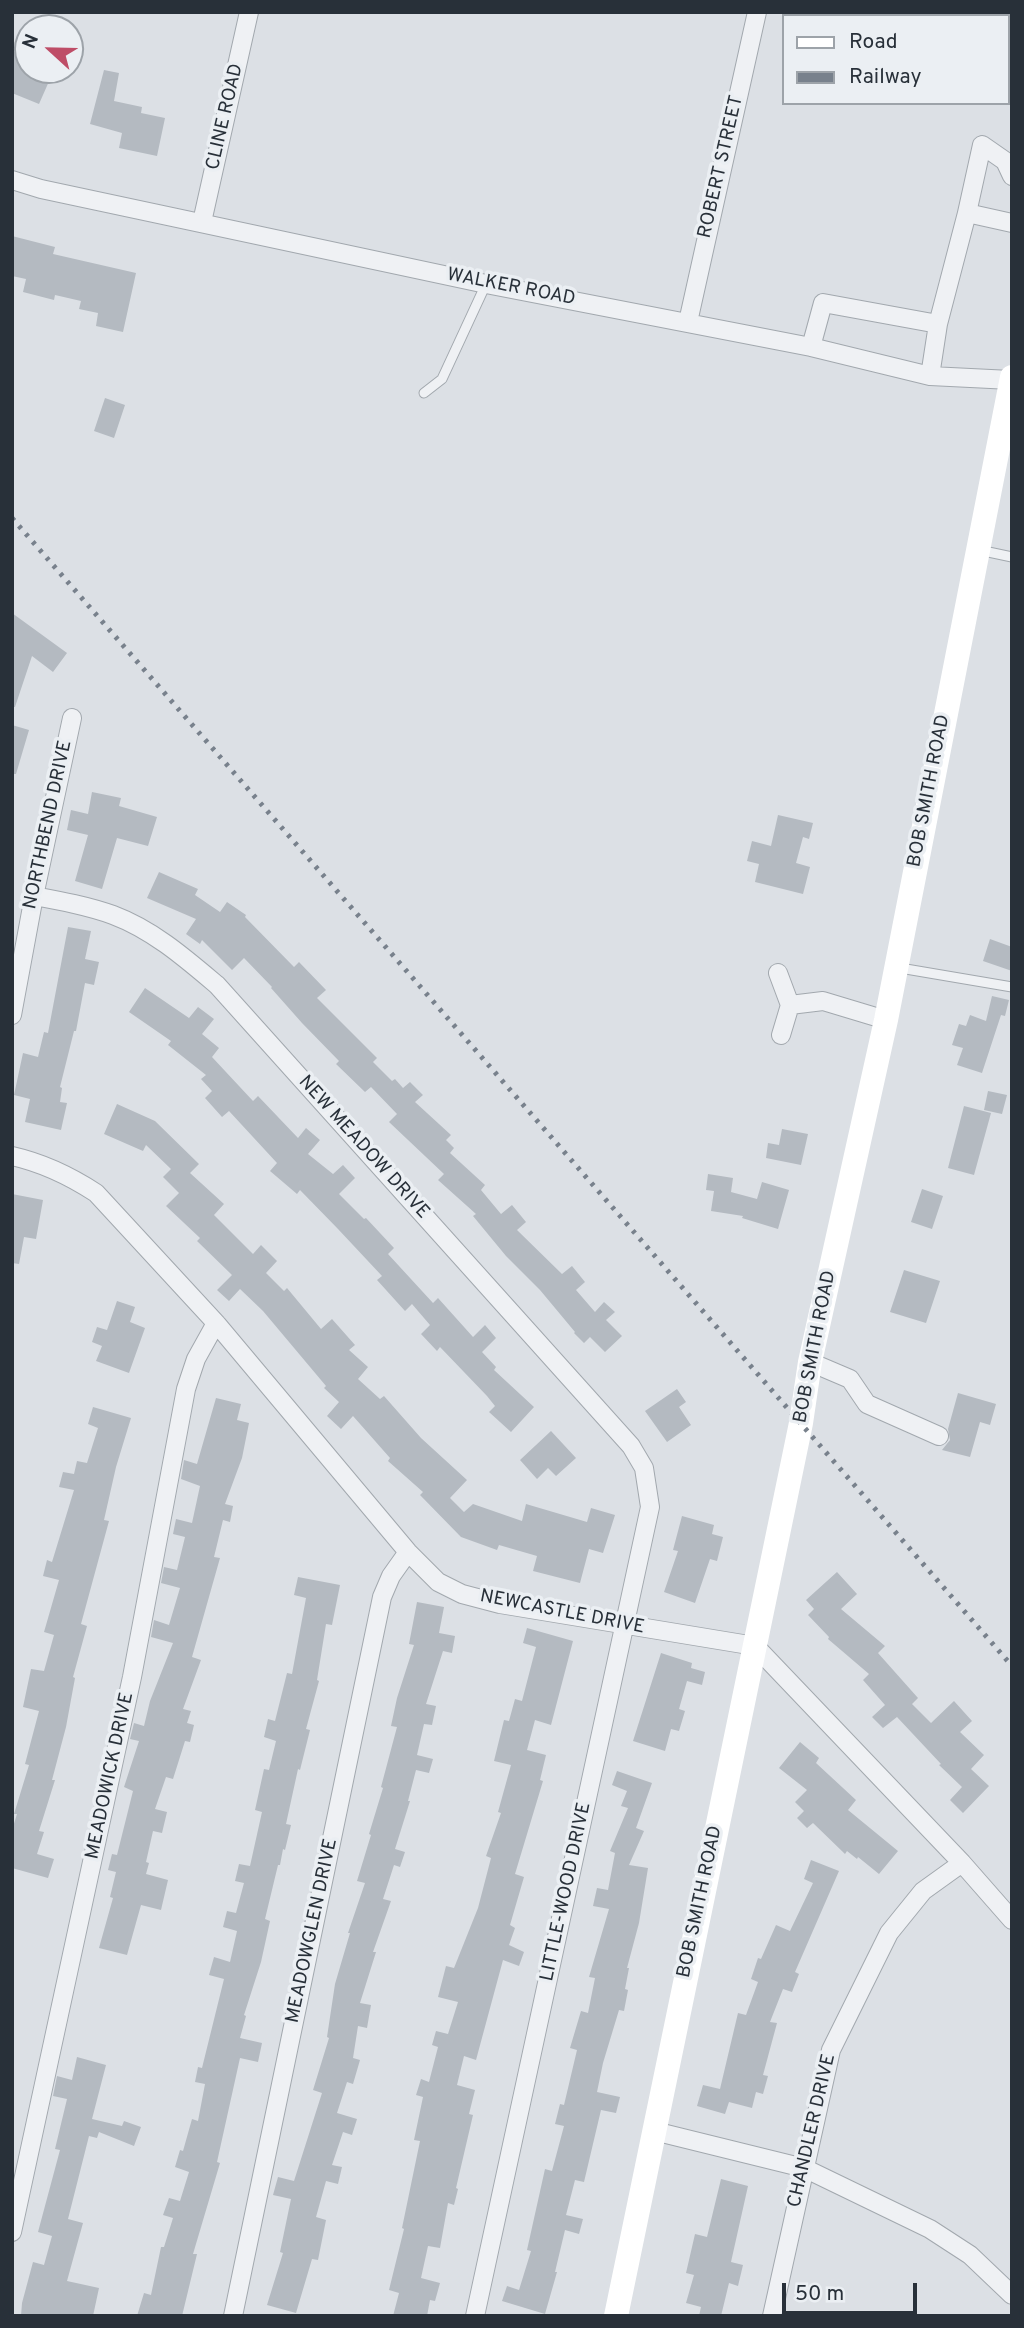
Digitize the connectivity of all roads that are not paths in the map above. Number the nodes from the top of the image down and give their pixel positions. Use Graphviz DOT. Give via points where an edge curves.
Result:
graph roads {
  1 [pos="249,12"];
  2 [pos="757,12"];
  3 [pos="1012,176"];
  4 [pos="12,180"];
  5 [pos="967,212"];
  6 [pos="202,222"];
  7 [pos="1012,223"];
  8 [pos="485,284"];
  9 [pos="688,321"];
  10 [pos="938,324"];
  11 [pos="811,347"];
  12 [pos="930,376"];
  13 [pos="1011,378"];
  14 [pos="424,393"];
  15 [pos="978,550"];
  16 [pos="1012,557"];
  17 [pos="72,718"];
  18 [pos="34,896"];
  19 [pos="896,967"];
  20 [pos="778,972"];
  21 [pos="1012,987"];
  22 [pos="790,1005"];
  23 [pos="12,1016"];
  24 [pos="886,1020"];
  25 [pos="781,1035"];
  26 [pos="12,1156"];
  27 [pos="216,1323"];
  28 [pos="810,1362"];
  29 [pos="939,1436"];
  30 [pos="644,1468"];
  31 [pos="408,1552"];
  32 [pos="624,1626"];
  33 [pos="755,1646"];
  34 [pos="962,1863"];
  35 [pos="1012,1920"];
  36 [pos="654,2131"];
  37 [pos="804,2168"];
  38 [pos="12,2232"];
  39 [pos="1012,2295"];
  40 [pos="233,2316"];
  41 [pos="475,2316"];
  42 [pos="616,2316"];
  43 [pos="772,2316"];
  1 -- 6 [label="street, CLINE ROAD"];
  2 -- 9 [label="street, ROBERT STREET"];
  3 -- 5 [label="street" via="1005,161 982,145"];
  4 -- 6 [label="street, WALKER ROAD"];
  5 -- 7 [label="street"];
  5 -- 10 [label="street"];
  6 -- 8 [label="street, WALKER ROAD"];
  8 -- 9 [label="street, WALKER ROAD"];
  8 -- 14 [label="lane" via="442,379"];
  9 -- 11 [label="street, WALKER ROAD"];
  10 -- 11 [label="street" via="823,303"];
  10 -- 12 [label="street"];
  11 -- 12 [label="street, WALKER ROAD"];
  12 -- 13 [label="street, WALKER ROAD"];
  13 -- 15 [label="street, BOB SMITH ROAD"];
  15 -- 16 [label="lane"];
  15 -- 19 [label="street, BOB SMITH ROAD"];
  17 -- 18 [label="street, NORTHBEND DRIVE"];
  18 -- 23 [label="street, NORTHBEND DRIVE"];
  18 -- 30 [label="street, NEW MEADOW DRIVE" via="115,916 173,948 217,985 631,1446"];
  19 -- 21 [label="lane"];
  19 -- 24 [label="street, BOB SMITH ROAD"];
  20 -- 22 [label="street"];
  22 -- 24 [label="street" via="823,1002"];
  22 -- 25 [label="street"];
  24 -- 28 [label="street, BOB SMITH ROAD"];
  26 -- 27 [label="street, NEWCASTLE DRIVE" via="72,1177 96,1193"];
  27 -- 31 [label="street, NEWCASTLE DRIVE"];
  27 -- 38 [label="street, MEADOWICK DRIVE" via="196,1359 186,1390 132,1677"];
  28 -- 29 [label="street" via="850,1379 867,1404"];
  28 -- 33 [label="street, BOB SMITH ROAD"];
  30 -- 32 [label="street, LITTLE-WOOD DRIVE" via="650,1507"];
  31 -- 32 [label="street, NEWCASTLE DRIVE" via="438,1582 462,1594"];
  31 -- 40 [label="street, MEADOWGLEN DRIVE" via="382,1597"];
  32 -- 33 [label="street, NEWCASTLE DRIVE"];
  32 -- 41 [label="street, LITTLE-WOOD DRIVE"];
  33 -- 34 [label="street"];
  33 -- 36 [label="street, BOB SMITH ROAD"];
  34 -- 35 [label="street"];
  34 -- 37 [label="street, CHANDLER DRIVE" via="923,1891 889,1933 831,2050"];
  36 -- 37 [label="street"];
  36 -- 42 [label="street, BOB SMITH ROAD"];
  37 -- 39 [label="street" via="930,2229 970,2255"];
  37 -- 43 [label="street, CHANDLER DRIVE"];
}
